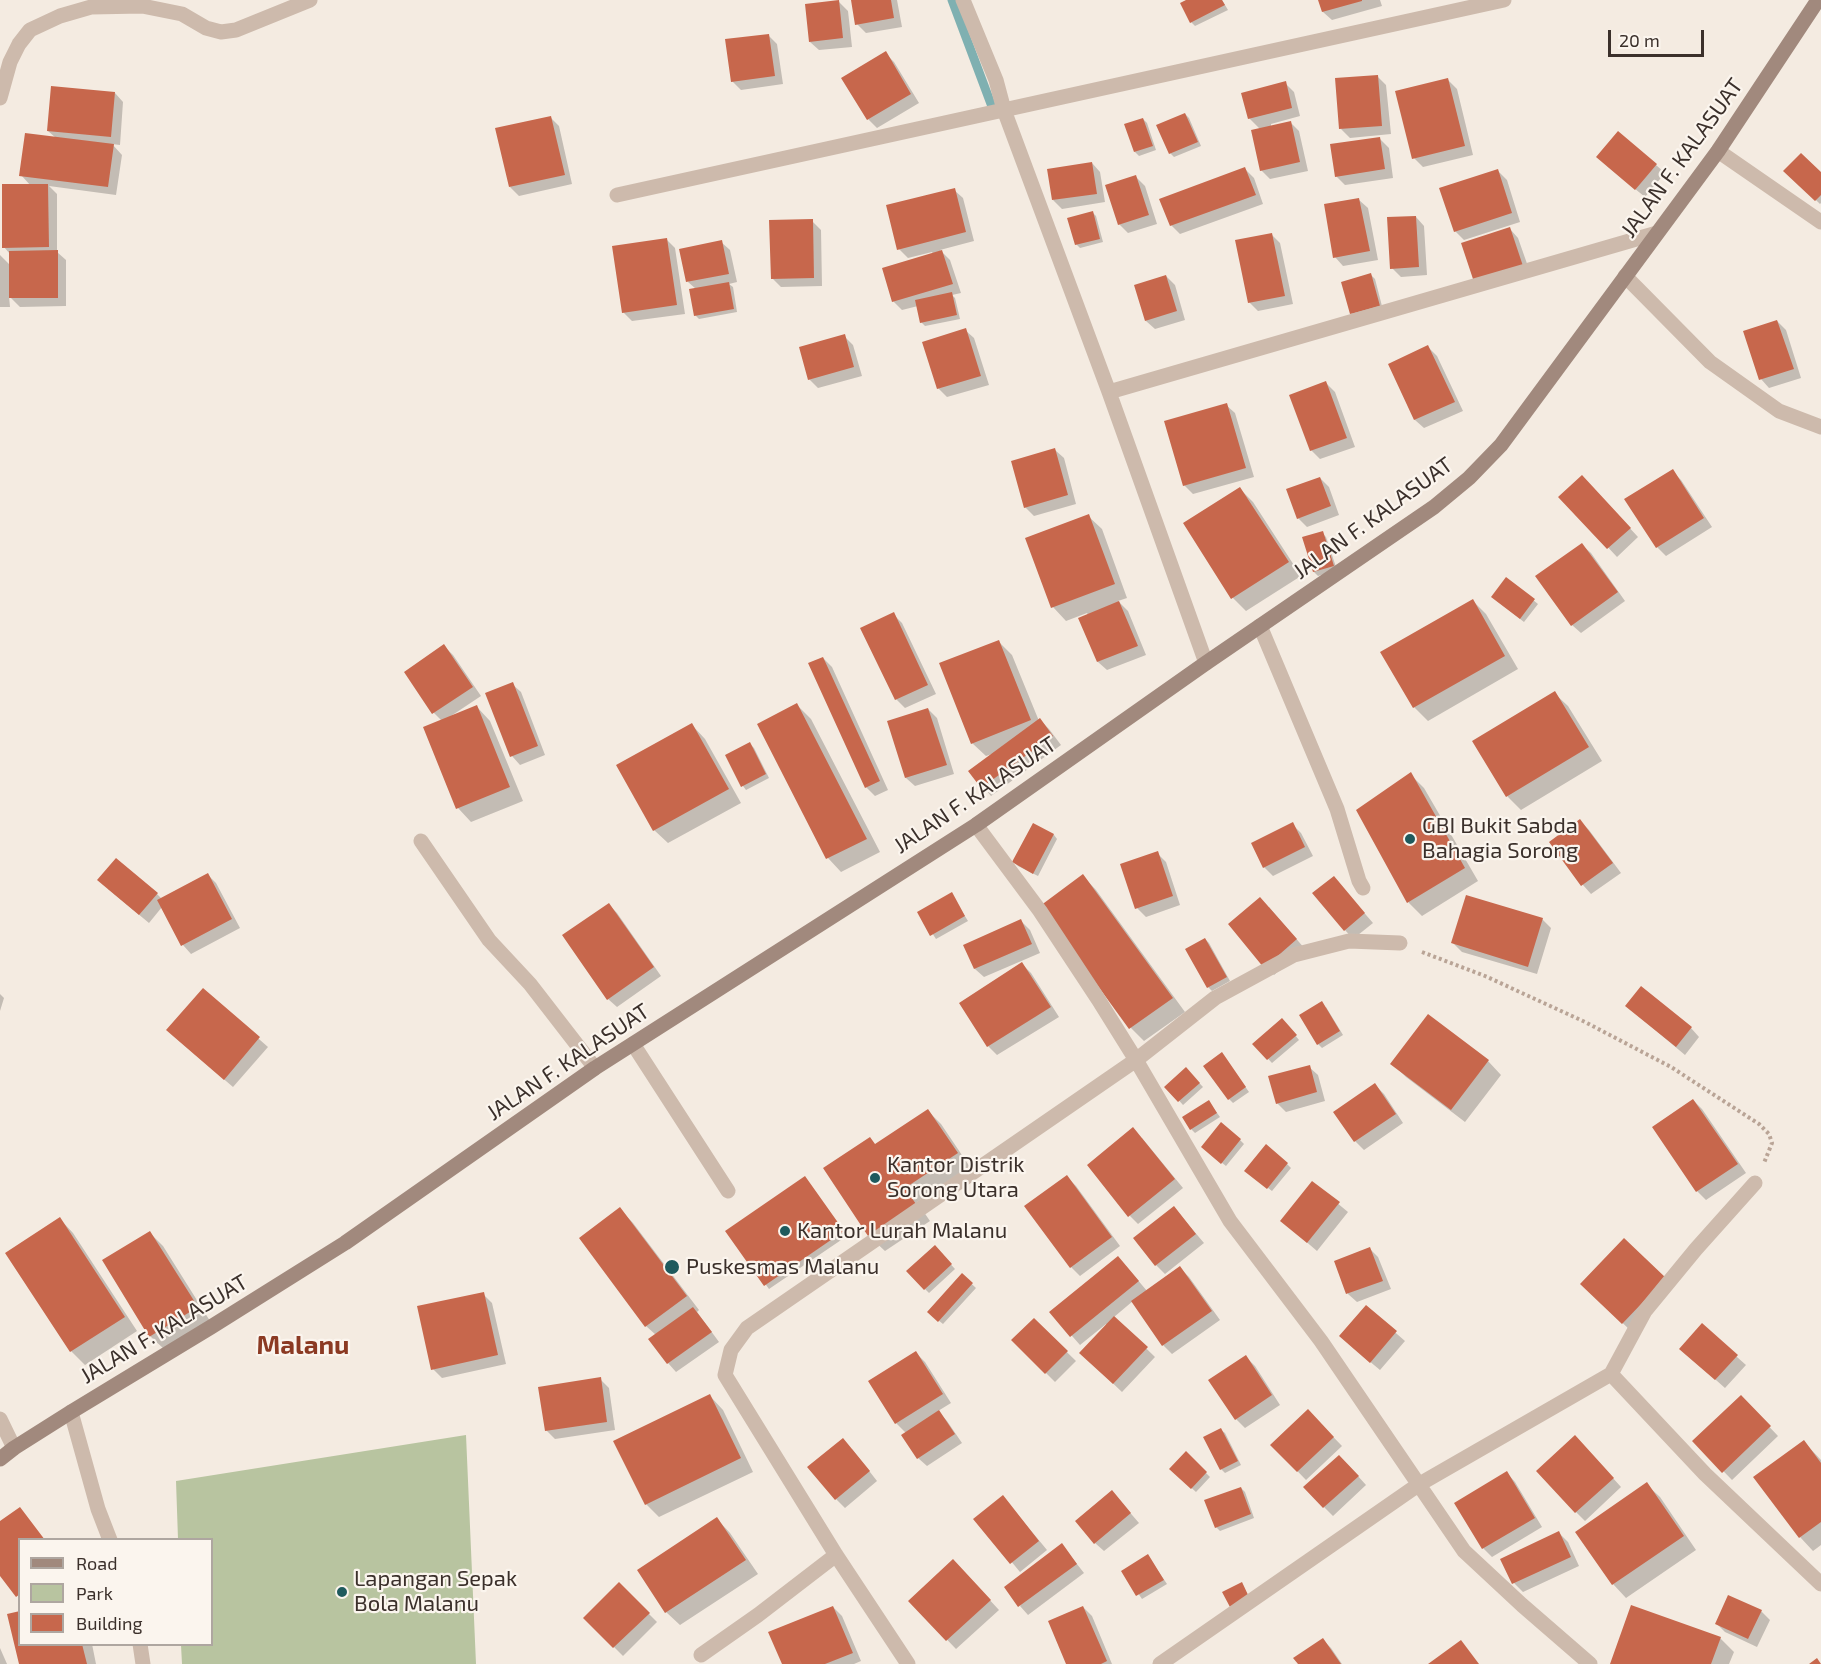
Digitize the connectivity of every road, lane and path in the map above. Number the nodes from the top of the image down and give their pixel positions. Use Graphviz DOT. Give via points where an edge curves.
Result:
graph roads {
  1 [pos="309,0"];
  2 [pos="963,0"];
  3 [pos="1504,0"];
  4 [pos="1818,0"];
  5 [pos="0,98"];
  6 [pos="1004,110"];
  7 [pos="1718,151"];
  8 [pos="617,195"];
  9 [pos="1821,222"];
  10 [pos="1657,233"];
  11 [pos="1625,276"];
  12 [pos="1109,392"];
  13 [pos="1821,427"];
  14 [pos="1260,626"];
  15 [pos="1206,663"];
  16 [pos="976,825"];
  17 [pos="421,841"];
  18 [pos="1363,888"];
  19 [pos="1400,943"];
  20 [pos="633,1044"];
  21 [pos="1136,1060"];
  22 [pos="596,1068"];
  23 [pos="1755,1183"];
  24 [pos="728,1191"];
  25 [pos="1611,1374"];
  26 [pos="71,1412"];
  27 [pos="0,1419"];
  28 [pos="14,1448"];
  29 [pos="0,1459"];
  30 [pos="1418,1485"];
  31 [pos="110,1538"];
  32 [pos="836,1556"];
  33 [pos="1821,1584"];
  34 [pos="140,1646"];
  35 [pos="701,1655"];
  36 [pos="143,1664"];
  37 [pos="908,1664"];
  38 [pos="1160,1664"];
  39 [pos="1590,1664"];
  1 -- 5 [label="street" via="236,30 220,32 182,14 142,6 91,7 60,16 30,30 18,44"];
  2 -- 6 [label="street"];
  3 -- 6 [label="street"];
  4 -- 7 [label="street, JALAN F. KALASUAT"];
  6 -- 8 [label="street"];
  6 -- 12 [label="street"];
  7 -- 9 [label="street"];
  7 -- 10 [label="street, JALAN F. KALASUAT"];
  10 -- 11 [label="street, JALAN F. KALASUAT"];
  10 -- 12 [label="street"];
  11 -- 13 [label="street" via="1710,362 1779,411"];
  11 -- 14 [label="street, JALAN F. KALASUAT" via="1501,445 1469,478 1434,507"];
  12 -- 15 [label="street"];
  14 -- 15 [label="street, JALAN F. KALASUAT"];
  14 -- 18 [label="street" via="1337,809"];
  15 -- 16 [label="street, JALAN F. KALASUAT"];
  16 -- 20 [label="street, JALAN F. KALASUAT"];
  16 -- 21 [label="street" via="1040,911"];
  17 -- 22 [label="street" via="489,940 530,984"];
  19 -- 21 [label="street" via="1349,941 1294,955 1215,998"];
  19 -- 23 [label="path" via="1485,976 1585,1022 1671,1067 1759,1124 1772,1143"];
  20 -- 22 [label="street, JALAN F. KALASUAT"];
  20 -- 24 [label="street"];
  21 -- 30 [label="street" via="1230,1221 1321,1341"];
  21 -- 32 [label="street" via="747,1328 731,1350 725,1375"];
  22 -- 26 [label="street, JALAN F. KALASUAT" via="345,1243"];
  23 -- 25 [label="street" via="1646,1311"];
  25 -- 30 [label="street"];
  25 -- 33 [label="street" via="1705,1474"];
  26 -- 28 [label="street, JALAN F. KALASUAT"];
  26 -- 31 [label="street"];
  27 -- 28 [label="street"];
  28 -- 29 [label="street, JALAN F. KALASUAT"];
  30 -- 38 [label="street"];
  30 -- 39 [label="street" via="1464,1551"];
  32 -- 35 [label="street"];
  32 -- 37 [label="street"];
  34 -- 36 [label="street"];
}
